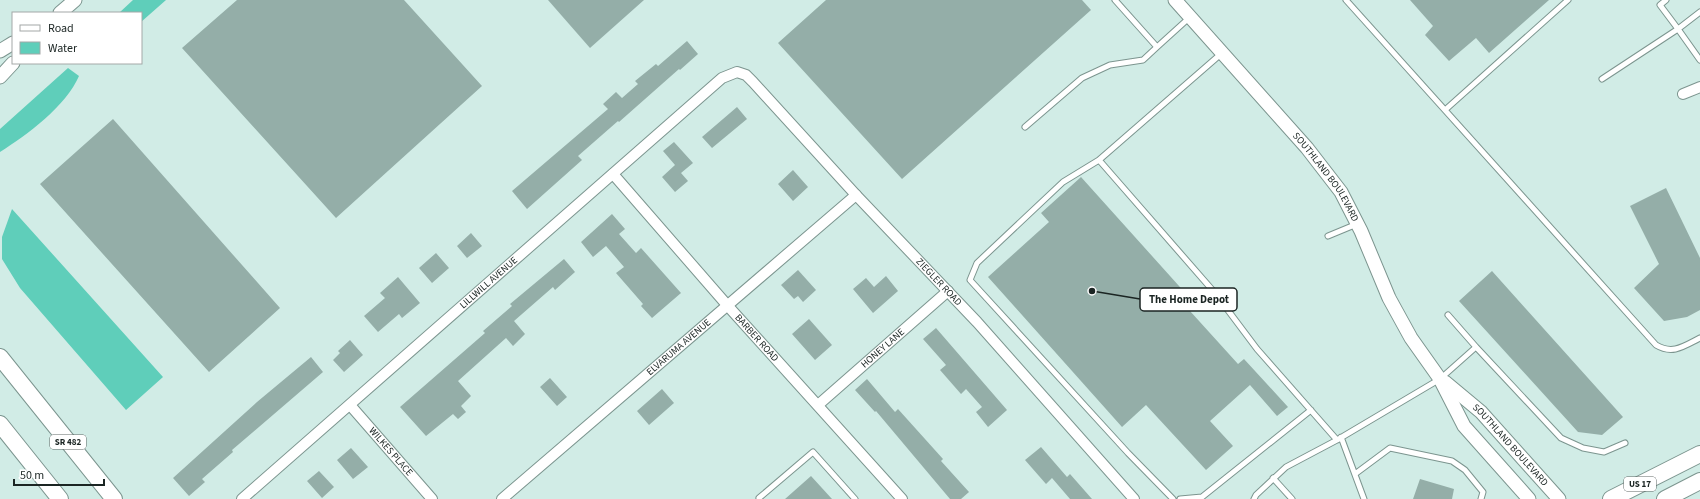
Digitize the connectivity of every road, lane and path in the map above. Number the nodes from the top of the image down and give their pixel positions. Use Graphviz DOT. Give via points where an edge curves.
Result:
graph roads {
  1 [pos="1115,0"];
  2 [pos="1175,0"];
  3 [pos="1346,0"];
  4 [pos="1568,0"];
  5 [pos="1666,0"];
  6 [pos="1700,12"];
  7 [pos="1190,17"];
  8 [pos="1678,29"];
  9 [pos="12,44"];
  10 [pos="1157,47"];
  11 [pos="0,51"];
  12 [pos="1222,53"];
  13 [pos="1700,60"];
  14 [pos="12,64"];
  15 [pos="737,72"];
  16 [pos="0,77"];
  17 [pos="1602,79"];
  18 [pos="1700,87"];
  19 [pos="1683,94"];
  20 [pos="1445,110"];
  21 [pos="1025,127"];
  22 [pos="1099,160"];
  23 [pos="613,174"];
  24 [pos="856,195"];
  25 [pos="1357,224"];
  26 [pos="1328,236"];
  27 [pos="948,291"];
  28 [pos="727,305"];
  29 [pos="1448,315"];
  30 [pos="1700,338"];
  31 [pos="1476,348"];
  32 [pos="0,357"];
  33 [pos="1440,379"];
  34 [pos="350,405"];
  35 [pos="818,405"];
  36 [pos="1311,410"];
  37 [pos="0,424"];
  38 [pos="1339,438"];
  39 [pos="1624,443"];
  40 [pos="1700,454"];
  41 [pos="1355,474"];
  42 [pos="1273,478"];
  43 [pos="1700,481"];
  44 [pos="759,498"];
  45 [pos="60,499"];
  46 [pos="114,499"];
  47 [pos="242,499"];
  48 [pos="432,499"];
  49 [pos="502,499"];
  50 [pos="855,499"];
  51 [pos="902,499"];
  52 [pos="1134,499"];
  53 [pos="1173,499"];
  54 [pos="1180,499"];
  55 [pos="1254,499"];
  56 [pos="1292,499"];
  57 [pos="1364,499"];
  58 [pos="1481,499"];
  59 [pos="1529,499"];
  60 [pos="1559,499"];
  61 [pos="1611,499"];
  62 [pos="1665,499"];
  1 -- 10 [label="lane"];
  2 -- 7 [label="street, SOUTHLAND BOULEVARD"];
  3 -- 20 [label="lane"];
  4 -- 20 [label="lane"];
  5 -- 8 [label="lane" via="1660,5"];
  6 -- 8 [label="lane"];
  7 -- 10 [label="lane"];
  7 -- 12 [label="street, SOUTHLAND BOULEVARD"];
  8 -- 13 [label="lane"];
  8 -- 17 [label="lane"];
  9 -- 11 [label="street"];
  10 -- 21 [label="lane" via="1143,60 1110,65 1082,78"];
  12 -- 22 [label="lane"];
  12 -- 25 [label="street, SOUTHLAND BOULEVARD" via="1307,148 1341,192"];
  14 -- 16 [label="street"];
  15 -- 23 [label="street, LILLWILL AVENUE" via="722,78"];
  15 -- 24 [label="street, ZIEGLER ROAD" via="746,75 753,82"];
  18 -- 19 [label="street"];
  20 -- 30 [label="lane" via="1656,345 1665,350 1679,348"];
  22 -- 36 [label="lane" via="1215,293 1257,349"];
  22 -- 53 [label="lane" via="1063,182 982,257 970,280"];
  23 -- 28 [label="street, BARBER ROAD"];
  23 -- 34 [label="street, LILLWILL AVENUE"];
  24 -- 27 [label="street, ZIEGLER ROAD"];
  24 -- 28 [label="street, ELVARUMA AVENUE"];
  25 -- 26 [label="lane"];
  25 -- 33 [label="street, SOUTHLAND BOULEVARD" via="1389,298 1408,332"];
  27 -- 35 [label="street, HONEY LANE"];
  27 -- 52 [label="street, ZIEGLER ROAD"];
  28 -- 35 [label="street, BARBER ROAD"];
  28 -- 49 [label="street, ELVARUMA AVENUE"];
  29 -- 31 [label="lane"];
  31 -- 33 [label="lane"];
  31 -- 39 [label="lane" via="1561,438 1583,448 1604,452"];
  32 -- 46 [label="main road, SR 482"];
  33 -- 38 [label="lane"];
  33 -- 59 [label="street, SOUTHLAND BOULEVARD" via="1464,426"];
  33 -- 60 [label="street, SOUTHLAND BOULEVARD" via="1481,412"];
  34 -- 47 [label="street, LILLWILL AVENUE"];
  34 -- 48 [label="street, WILKES PLACE"];
  35 -- 51 [label="street, BARBER ROAD"];
  36 -- 38 [label="lane"];
  36 -- 54 [label="lane" via="1202,497"];
  37 -- 45 [label="main road"];
  38 -- 41 [label="lane"];
  38 -- 42 [label="lane" via="1286,467"];
  40 -- 61 [label="main road, US 17"];
  41 -- 57 [label="lane"];
  41 -- 58 [label="lane" via="1390,448 1452,461 1465,470 1483,492"];
  42 -- 55 [label="lane"];
  42 -- 56 [label="lane"];
  43 -- 62 [label="main road, US 17"];
  44 -- 50 [label="lane" via="813,452"];
}
